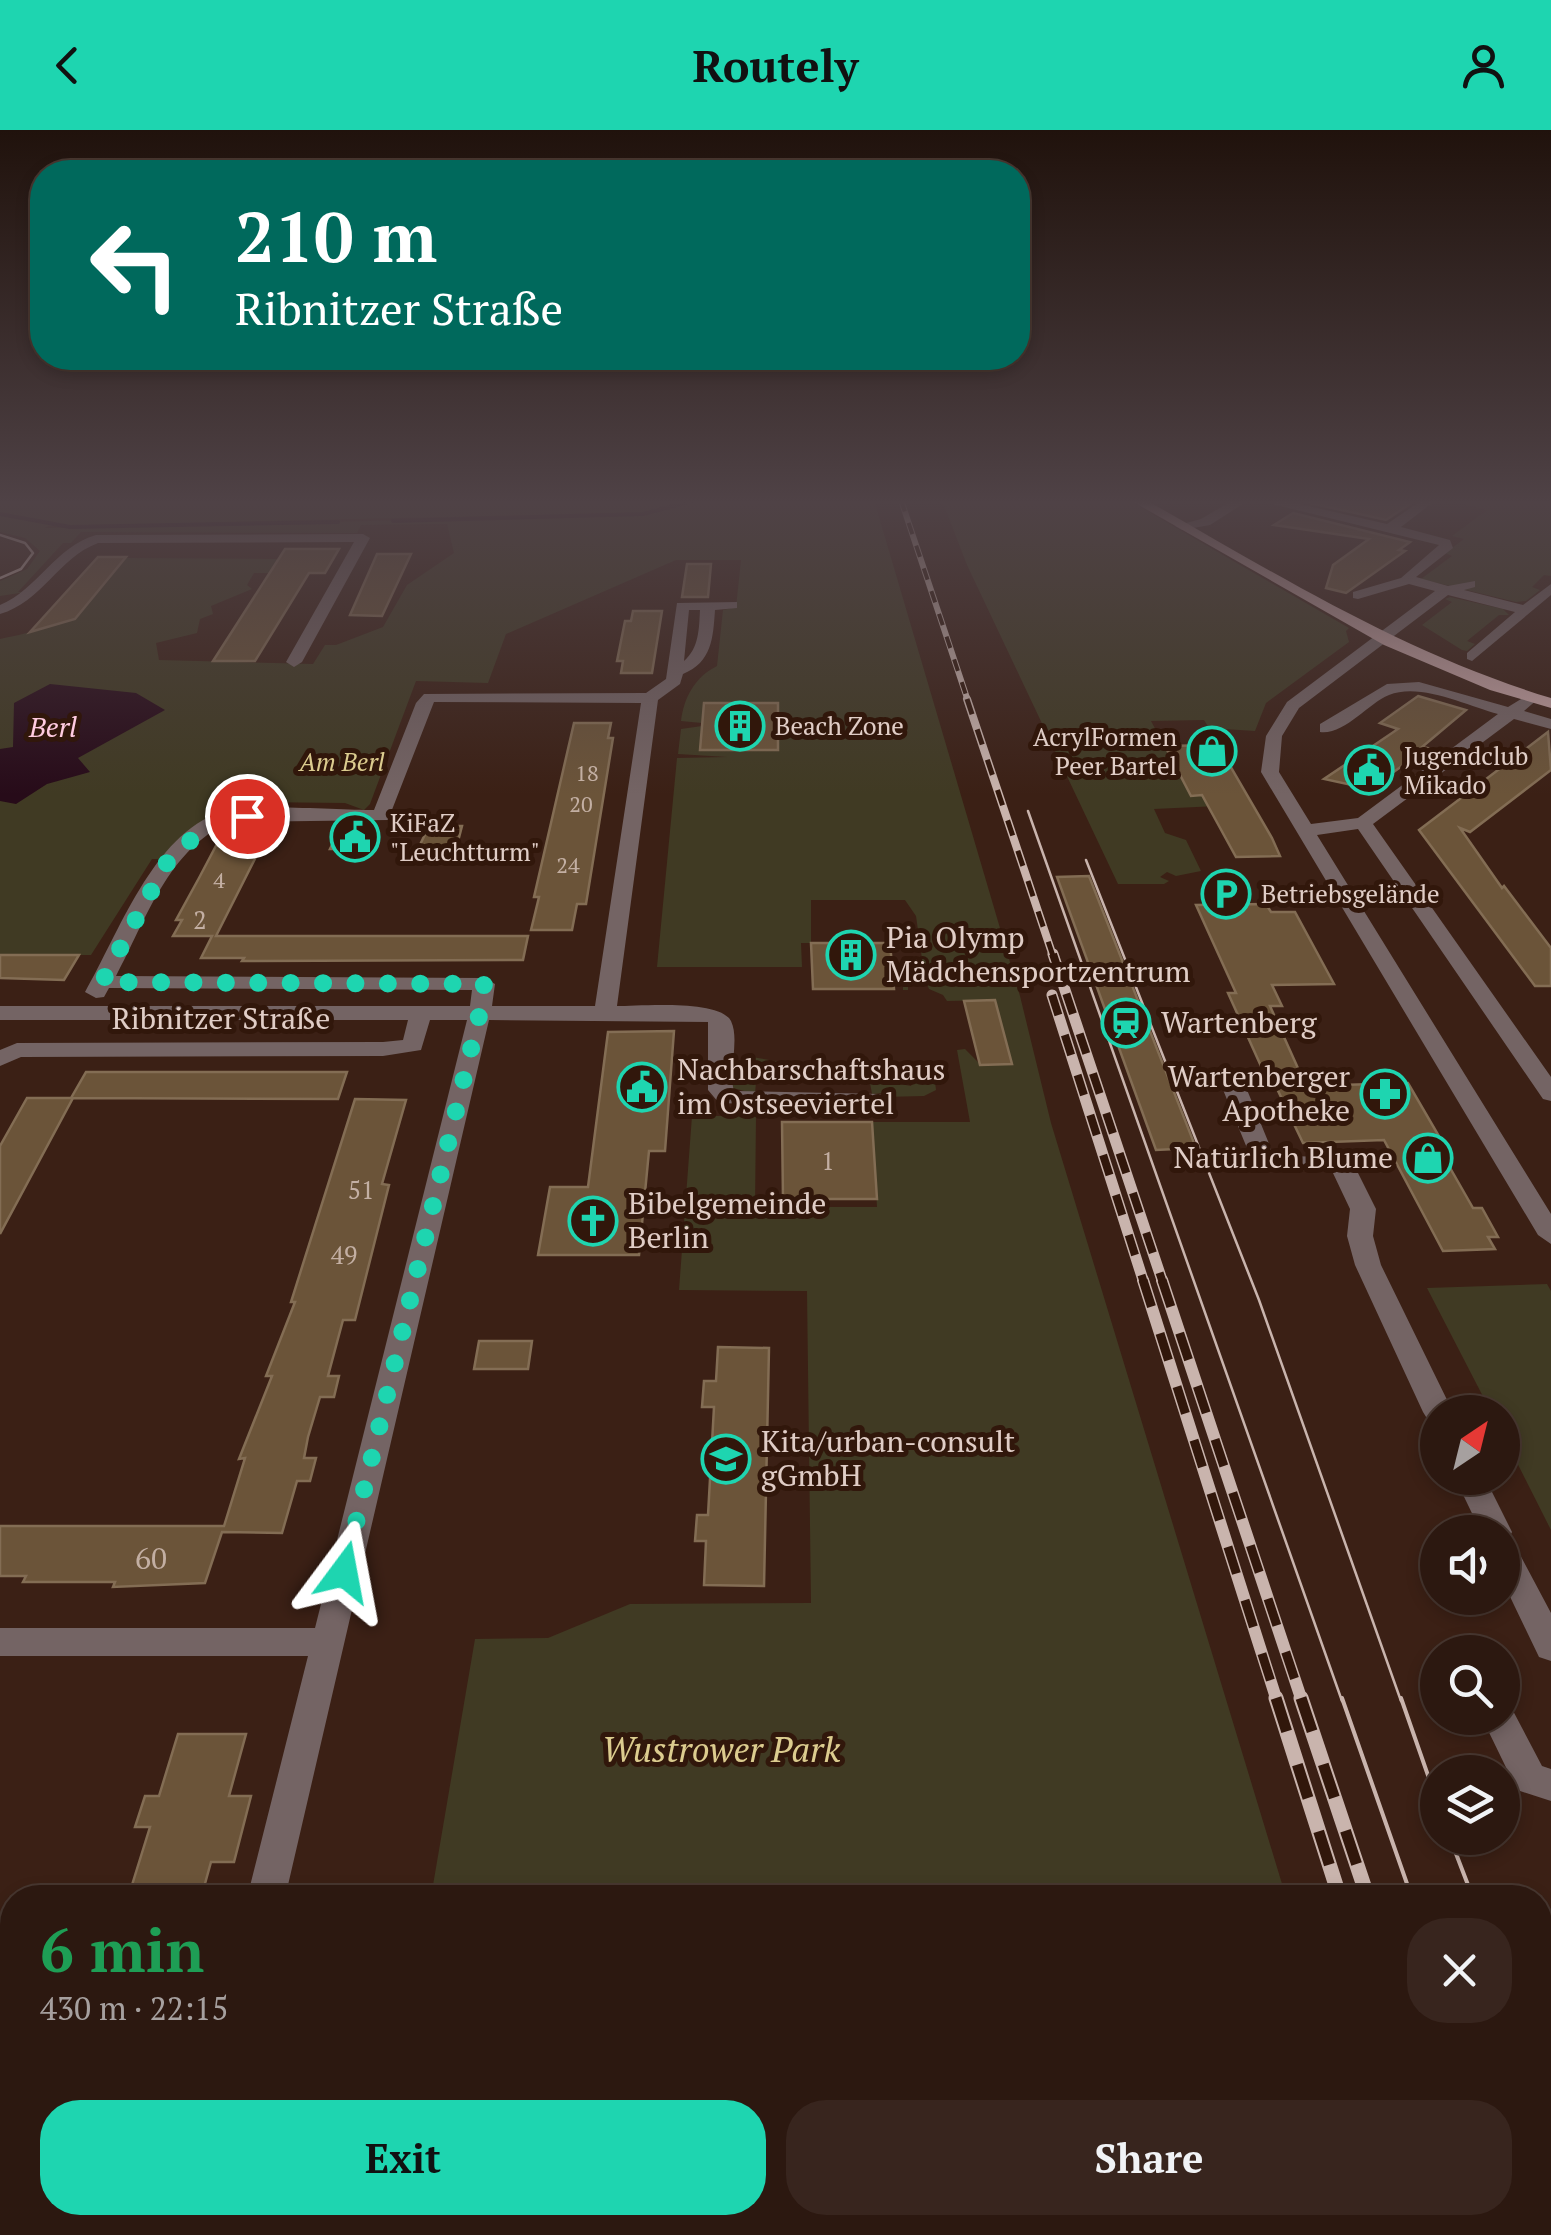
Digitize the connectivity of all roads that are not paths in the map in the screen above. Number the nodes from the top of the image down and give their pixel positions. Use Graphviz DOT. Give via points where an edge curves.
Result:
graph roads {
  1 [pos="24,598"];
  2 [pos="329,598"];
  3 [pos="1310,598"];
  4 [pos="1435,598"];
  5 [pos="1475,598"];
  6 [pos="1539,598"];
  7 [pos="708,606"];
  8 [pos="732,606"];
  9 [pos="0,610"];
  10 [pos="1525,610"];
  11 [pos="1382,639"];
  12 [pos="1472,656"];
  13 [pos="294,662"];
  14 [pos="674,671"];
  15 [pos="650,698"];
  16 [pos="1531,698"];
  17 [pos="1551,704"];
  18 [pos="1510,714"];
  19 [pos="1551,724"];
  20 [pos="1326,728"];
  21 [pos="1363,824"];
  22 [pos="1303,831"];
  23 [pos="102,982"];
  24 [pos="480,1012"];
  25 [pos="604,1012"];
  26 [pos="0,1013"];
  27 [pos="83,1013"];
  28 [pos="421,1013"];
  29 [pos="0,1060"];
  30 [pos="1231,1080"];
  31 [pos="1551,1094"];
  32 [pos="880,1101"];
  33 [pos="1551,1235"];
  34 [pos="1430,1395"];
  35 [pos="1520,1583"];
  36 [pos="0,1642"];
  37 [pos="327,1642"];
  38 [pos="1551,1647"];
  39 [pos="1508,1735"];
  40 [pos="1551,1784"];
  41 [pos="269,1885"];
  1 -- 9 [label="street"];
  2 -- 13 [label="street"];
  3 -- 11 [label="main road"];
  4 -- 11 [label="street"];
  5 -- 10 [label="street"];
  6 -- 10 [label="street"];
  7 -- 8 [label="street"];
  7 -- 14 [label="street" via="704,652"];
  7 -- 14 [label="street" via="682,606"];
  10 -- 12 [label="street"];
  11 -- 16 [label="main road"];
  11 -- 22 [label="street" via="1293,705 1278,726 1270,772"];
  14 -- 15 [label="street" via="670,686"];
  15 -- 23 [label="street" via="430,697 381,816 227,816 210,822 166,864"];
  15 -- 25 [label="street"];
  16 -- 17 [label="main road"];
  16 -- 18 [label="street"];
  18 -- 19 [label="street"];
  18 -- 20 [label="street" via="1399,686"];
  18 -- 21 [label="street"];
  21 -- 22 [label="street"];
  21 -- 31 [label="street"];
  22 -- 33 [label="street"];
  23 -- 24 [label="street, Ribnitzer Straße" via="484,984"];
  23 -- 27 [label="street"];
  24 -- 25 [label="street, Ribnitzer Straße"];
  24 -- 28 [label="street, Ribnitzer Straße"];
  24 -- 37 [label="street"];
  25 -- 32 [label="street, Ribnitzer Straße" via="715,1017 722,1034 720,1090 727,1098"];
  26 -- 27 [label="street, Ribnitzer Straße"];
  27 -- 28 [label="street, Ribnitzer Straße"];
  28 -- 29 [label="street, Ribnitzer Straße" via="413,1045 384,1049 17,1050"];
  30 -- 34 [label="street" via="1265,1164 1341,1162 1363,1209 1360,1236 1368,1265"];
  35 -- 38 [label="street"];
  36 -- 37 [label="street"];
  37 -- 41 [label="street"];
  39 -- 40 [label="street" via="1530,1778"];
}
